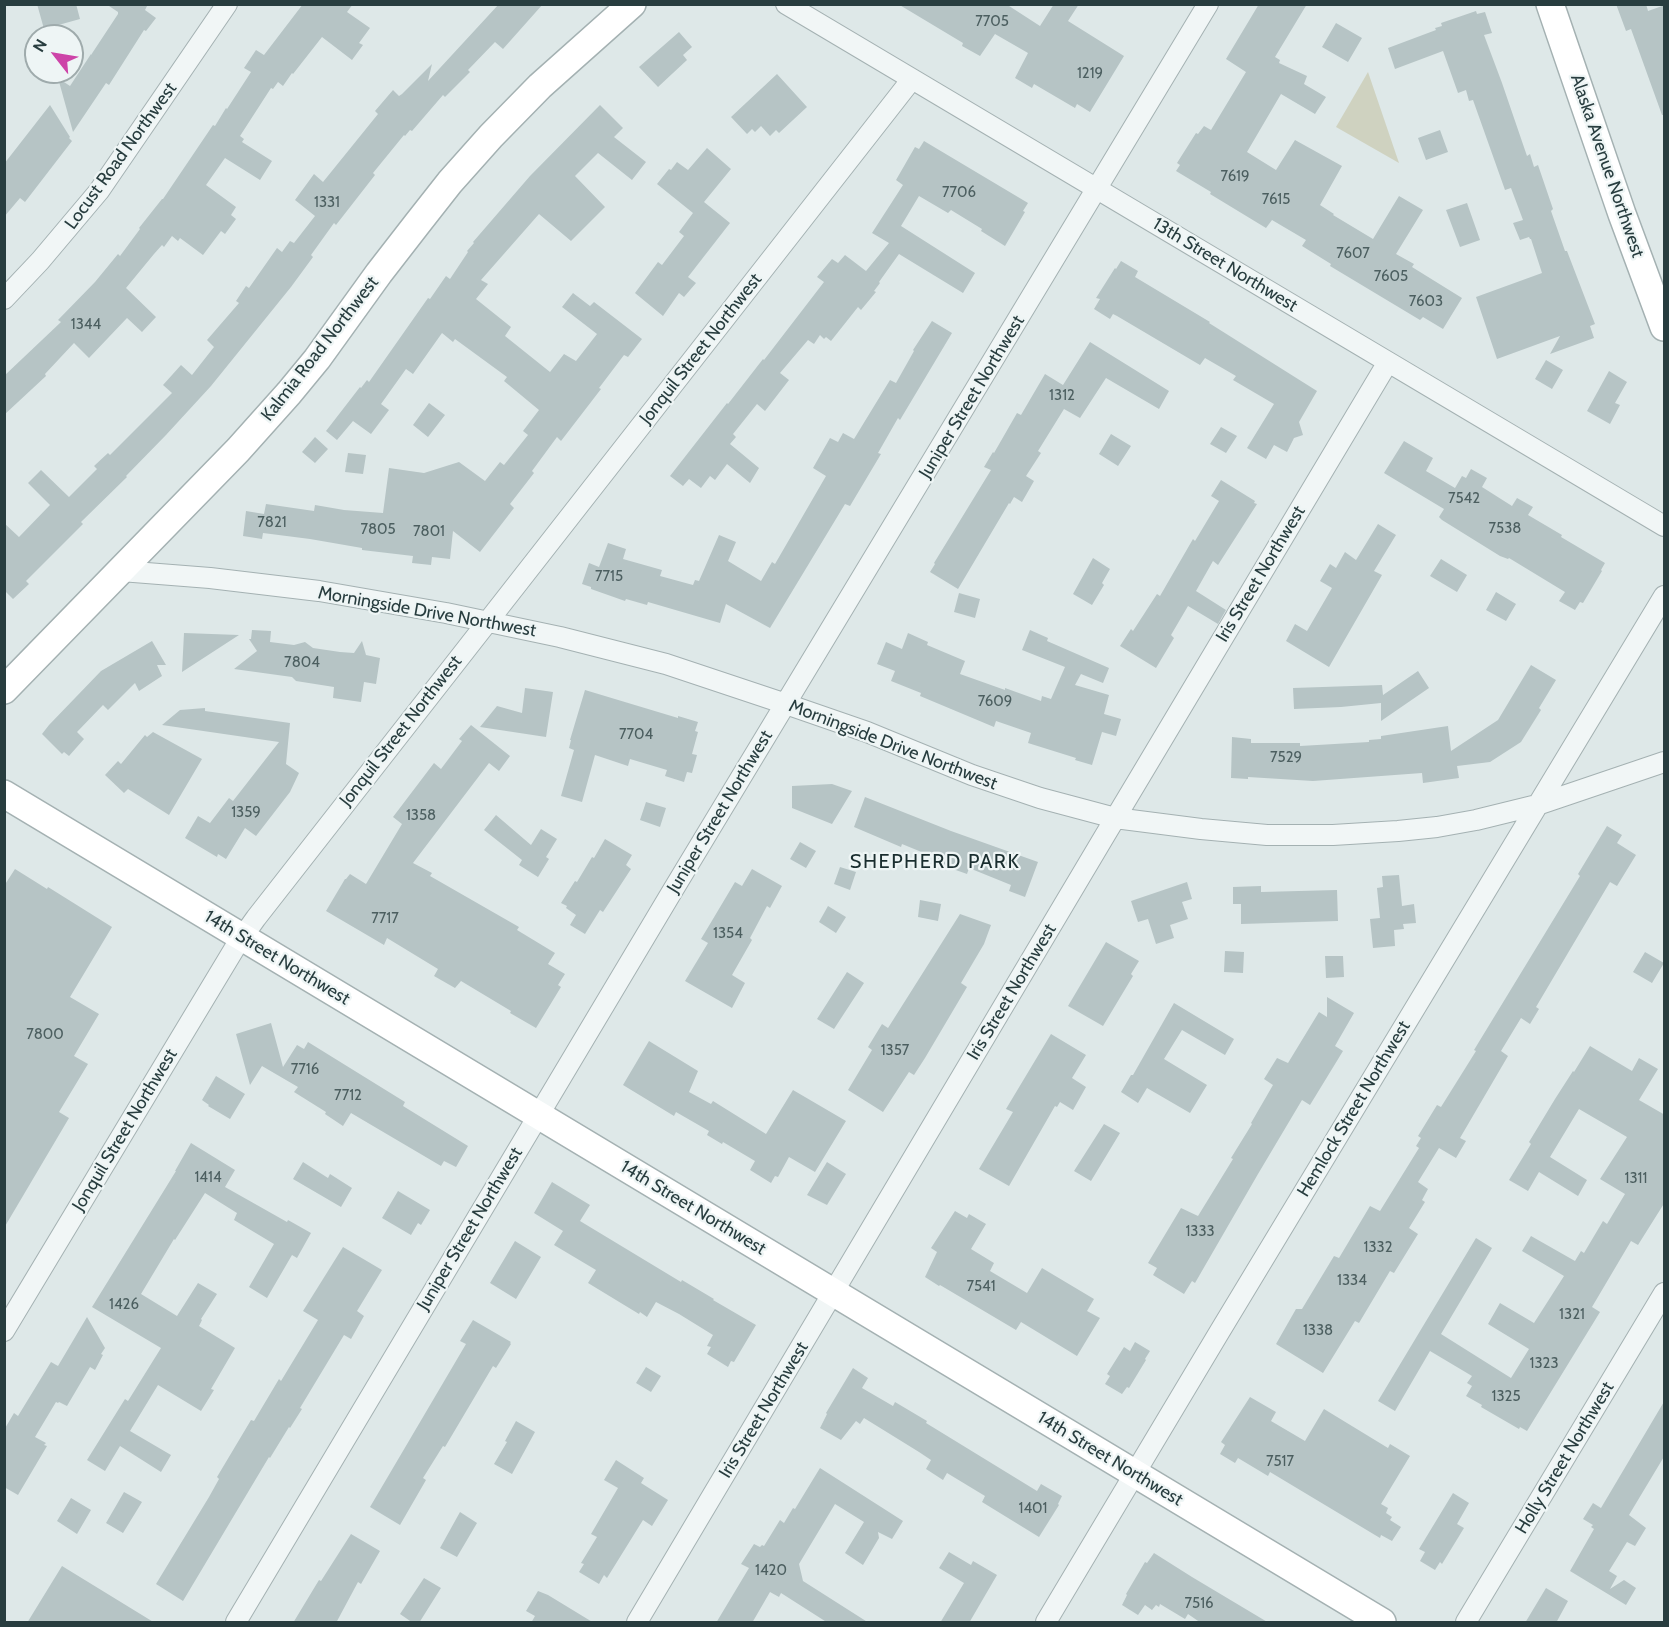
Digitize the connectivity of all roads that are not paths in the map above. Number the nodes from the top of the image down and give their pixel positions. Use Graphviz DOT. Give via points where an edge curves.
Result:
graph roads {
  1 [pos="227,4"];
  2 [pos="632,4"];
  3 [pos="786,4"];
  4 [pos="1208,4"];
  5 [pos="1551,4"];
  6 [pos="912,80"];
  7 [pos="1096,189"];
  8 [pos="4,299"];
  9 [pos="1665,327"];
  10 [pos="1388,362"];
  11 [pos="1665,526"];
  12 [pos="121,571"];
  13 [pos="1665,596"];
  14 [pos="488,621"];
  15 [pos="4,690"];
  16 [pos="786,704"];
  17 [pos="1665,762"];
  18 [pos="4,794"];
  19 [pos="1537,806"];
  20 [pos="1115,818"];
  21 [pos="242,937"];
  22 [pos="539,1115"];
  23 [pos="834,1292"];
  24 [pos="1665,1293"];
  25 [pos="4,1331"];
  26 [pos="1135,1473"];
  27 [pos="236,1623"];
  28 [pos="637,1623"];
  29 [pos="1046,1623"];
  30 [pos="1382,1623"];
  31 [pos="1466,1623"];
  1 -- 8 [label="street, Locust Road Northwest" via="99,191"];
  2 -- 12 [label="street, Kalmia Road Northwest" via="540,86 491,136 450,182 289,393"];
  3 -- 6 [label="street, 13th Street Northwest"];
  4 -- 7 [label="street, Juniper Street Northwest"];
  5 -- 9 [label="street, Alaska Avenue Northwest"];
  6 -- 7 [label="street, 13th Street Northwest"];
  6 -- 14 [label="street, Jonquil Street Northwest"];
  7 -- 10 [label="street, 13th Street Northwest"];
  7 -- 16 [label="street, Juniper Street Northwest"];
  10 -- 11 [label="street, 13th Street Northwest"];
  10 -- 20 [label="street, Iris Street Northwest"];
  12 -- 14 [label="street, Morningside Drive Northwest" via="308,590"];
  12 -- 15 [label="street, Kalmia Road Northwest"];
  13 -- 19 [label="street, Hemlock Street Northwest"];
  14 -- 16 [label="street, Morningside Drive Northwest" via="666,664"];
  14 -- 21 [label="street, Jonquil Street Northwest"];
  16 -- 20 [label="street, Morningside Drive Northwest" via="1008,788"];
  16 -- 22 [label="street, Juniper Street Northwest"];
  17 -- 19 [label="street, Morningside Drive Northwest"];
  18 -- 21 [label="street, 14th Street Northwest"];
  19 -- 20 [label="street, Morningside Drive Northwest" via="1437,827 1332,835 1245,833"];
  19 -- 26 [label="street, Hemlock Street Northwest"];
  20 -- 23 [label="street, Iris Street Northwest"];
  21 -- 22 [label="street, 14th Street Northwest"];
  21 -- 25 [label="street, Jonquil Street Northwest"];
  22 -- 23 [label="street, 14th Street Northwest"];
  22 -- 27 [label="street, Juniper Street Northwest"];
  23 -- 26 [label="street, 14th Street Northwest"];
  23 -- 28 [label="street, Iris Street Northwest"];
  24 -- 31 [label="street, Holly Street Northwest"];
  26 -- 29 [label="street, Hemlock Street Northwest"];
  26 -- 30 [label="street, 14th Street Northwest"];
}
